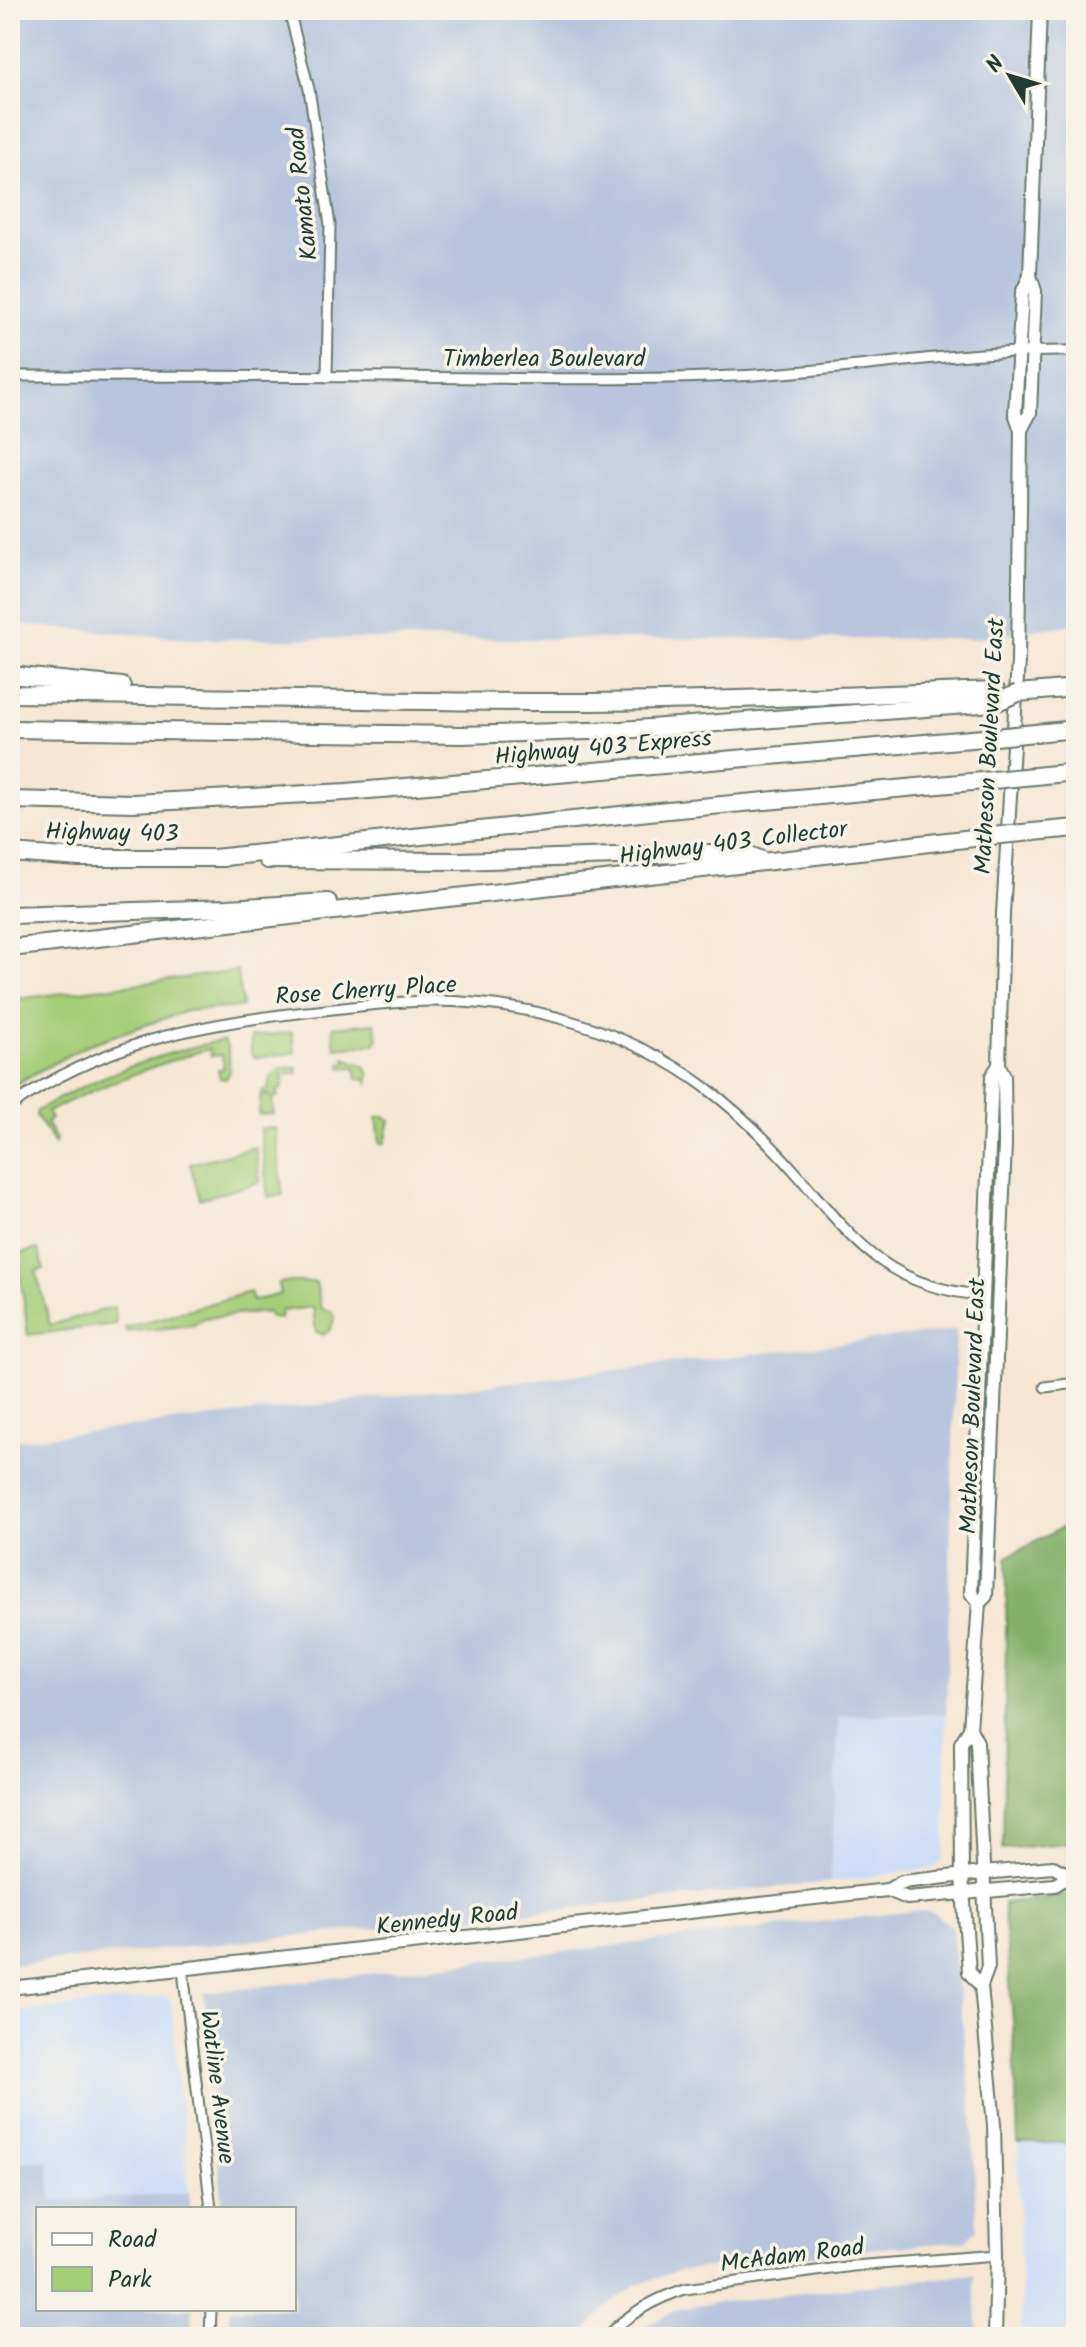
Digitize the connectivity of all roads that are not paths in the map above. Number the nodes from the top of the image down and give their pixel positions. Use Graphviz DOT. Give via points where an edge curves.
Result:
graph roads {
  1 [pos="289,10"];
  2 [pos="1040,10"];
  3 [pos="1030,276"];
  4 [pos="1018,350"];
  5 [pos="1032,350"];
  6 [pos="1076,351"];
  7 [pos="10,376"];
  8 [pos="327,377"];
  9 [pos="1021,430"];
  10 [pos="10,675"];
  11 [pos="1076,688"];
  12 [pos="10,694"];
  13 [pos="223,696"];
  14 [pos="995,697"];
  15 [pos="10,729"];
  16 [pos="1076,729"];
  17 [pos="1076,772"];
  18 [pos="10,800"];
  19 [pos="133,803"];
  20 [pos="1076,828"];
  21 [pos="10,853"];
  22 [pos="214,858"];
  23 [pos="766,862"];
  24 [pos="396,902"];
  25 [pos="10,915"];
  26 [pos="10,948"];
  27 [pos="999,1065"];
  28 [pos="10,1107"];
  29 [pos="982,1295"];
  30 [pos="1076,1383"];
  31 [pos="1045,1387"];
  32 [pos="979,1603"];
  33 [pos="970,1729"];
  34 [pos="983,1873"];
  35 [pos="1072,1874"];
  36 [pos="962,1875"];
  37 [pos="888,1890"];
  38 [pos="984,1891"];
  39 [pos="963,1893"];
  40 [pos="183,1970"];
  41 [pos="981,1986"];
  42 [pos="10,1988"];
  43 [pos="211,2207"];
  44 [pos="997,2255"];
  45 [pos="211,2311"];
  46 [pos="210,2337"];
  47 [pos="606,2337"];
  48 [pos="995,2337"];
  1 -- 8 [label="street, Kamato Road" via="309,89 330,225"];
  2 -- 3 [label="street, Matheson Boulevard East"];
  3 -- 4 [label="street, Matheson Boulevard East" via="1022,293"];
  3 -- 5 [label="street, Matheson Boulevard East" via="1035,291"];
  4 -- 5 [label="street, Timberlea Boulevard"];
  4 -- 8 [label="street, Timberlea Boulevard" via="731,376"];
  4 -- 9 [label="street, Matheson Boulevard East" via="1015,413"];
  5 -- 6 [label="street, Timberlea Boulevard"];
  5 -- 9 [label="street, Matheson Boulevard East" via="1030,413"];
  7 -- 8 [label="street, Timberlea Boulevard"];
  9 -- 27 [label="street, Matheson Boulevard East" via="1018,661"];
  10 -- 13 [label="highway"];
  11 -- 14 [label="highway, bridge"];
  12 -- 13 [label="highway"];
  13 -- 14 [label="highway" via="593,702"];
  14 -- 15 [label="highway" via="621,730 462,735"];
  16 -- 19 [label="highway, Highway 403 Express, bridge" via="346,792"];
  17 -- 22 [label="highway, bridge"];
  18 -- 19 [label="highway, Highway 403"];
  20 -- 23 [label="highway, Highway 403 Collector, bridge"];
  21 -- 22 [label="highway, Highway 403"];
  22 -- 23 [label="highway" via="459,861 742,852"];
  23 -- 24 [label="highway, Highway 403 Collector"];
  24 -- 25 [label="highway"];
  24 -- 26 [label="highway"];
  27 -- 29 [label="street, Matheson Boulevard East" via="992,1076"];
  27 -- 32 [label="street, Matheson Boulevard East" via="1004,1076 1005,1144 986,1596"];
  28 -- 29 [label="street, Rose Cherry Place" via="101,1057 206,1025 396,1002 508,1007 580,1024 674,1067 767,1141 847,1234 871,1254 932,1287"];
  29 -- 32 [label="street, Matheson Boulevard East" via="971,1593"];
  30 -- 31 [label="street"];
  32 -- 33 [label="street, Matheson Boulevard East"];
  33 -- 34 [label="street, Matheson Boulevard East" via="977,1742"];
  33 -- 36 [label="street, Matheson Boulevard East" via="961,1743"];
  34 -- 35 [label="street, Kennedy Road" via="1053,1867"];
  34 -- 36 [label="street, Kennedy Road"];
  34 -- 38 [label="street, Matheson Boulevard East"];
  35 -- 38 [label="street, Kennedy Road" via="1055,1885"];
  36 -- 37 [label="street, Kennedy Road" via="902,1882"];
  36 -- 39 [label="street, Matheson Boulevard East"];
  37 -- 39 [label="street, Kennedy Road" via="907,1898"];
  37 -- 40 [label="street, Kennedy Road"];
  38 -- 39 [label="street, Kennedy Road"];
  38 -- 41 [label="street, Matheson Boulevard East" via="988,1967"];
  39 -- 41 [label="street, Matheson Boulevard East" via="969,1972"];
  40 -- 42 [label="street, Kennedy Road"];
  40 -- 43 [label="street, Watline Avenue"];
  41 -- 44 [label="street, Matheson Boulevard East" via="994,2125"];
  44 -- 47 [label="street, McAdam Road" via="853,2266 685,2289 634,2312"];
  44 -- 48 [label="street, Matheson Boulevard East"];
  45 -- 46 [label="street"];
}
